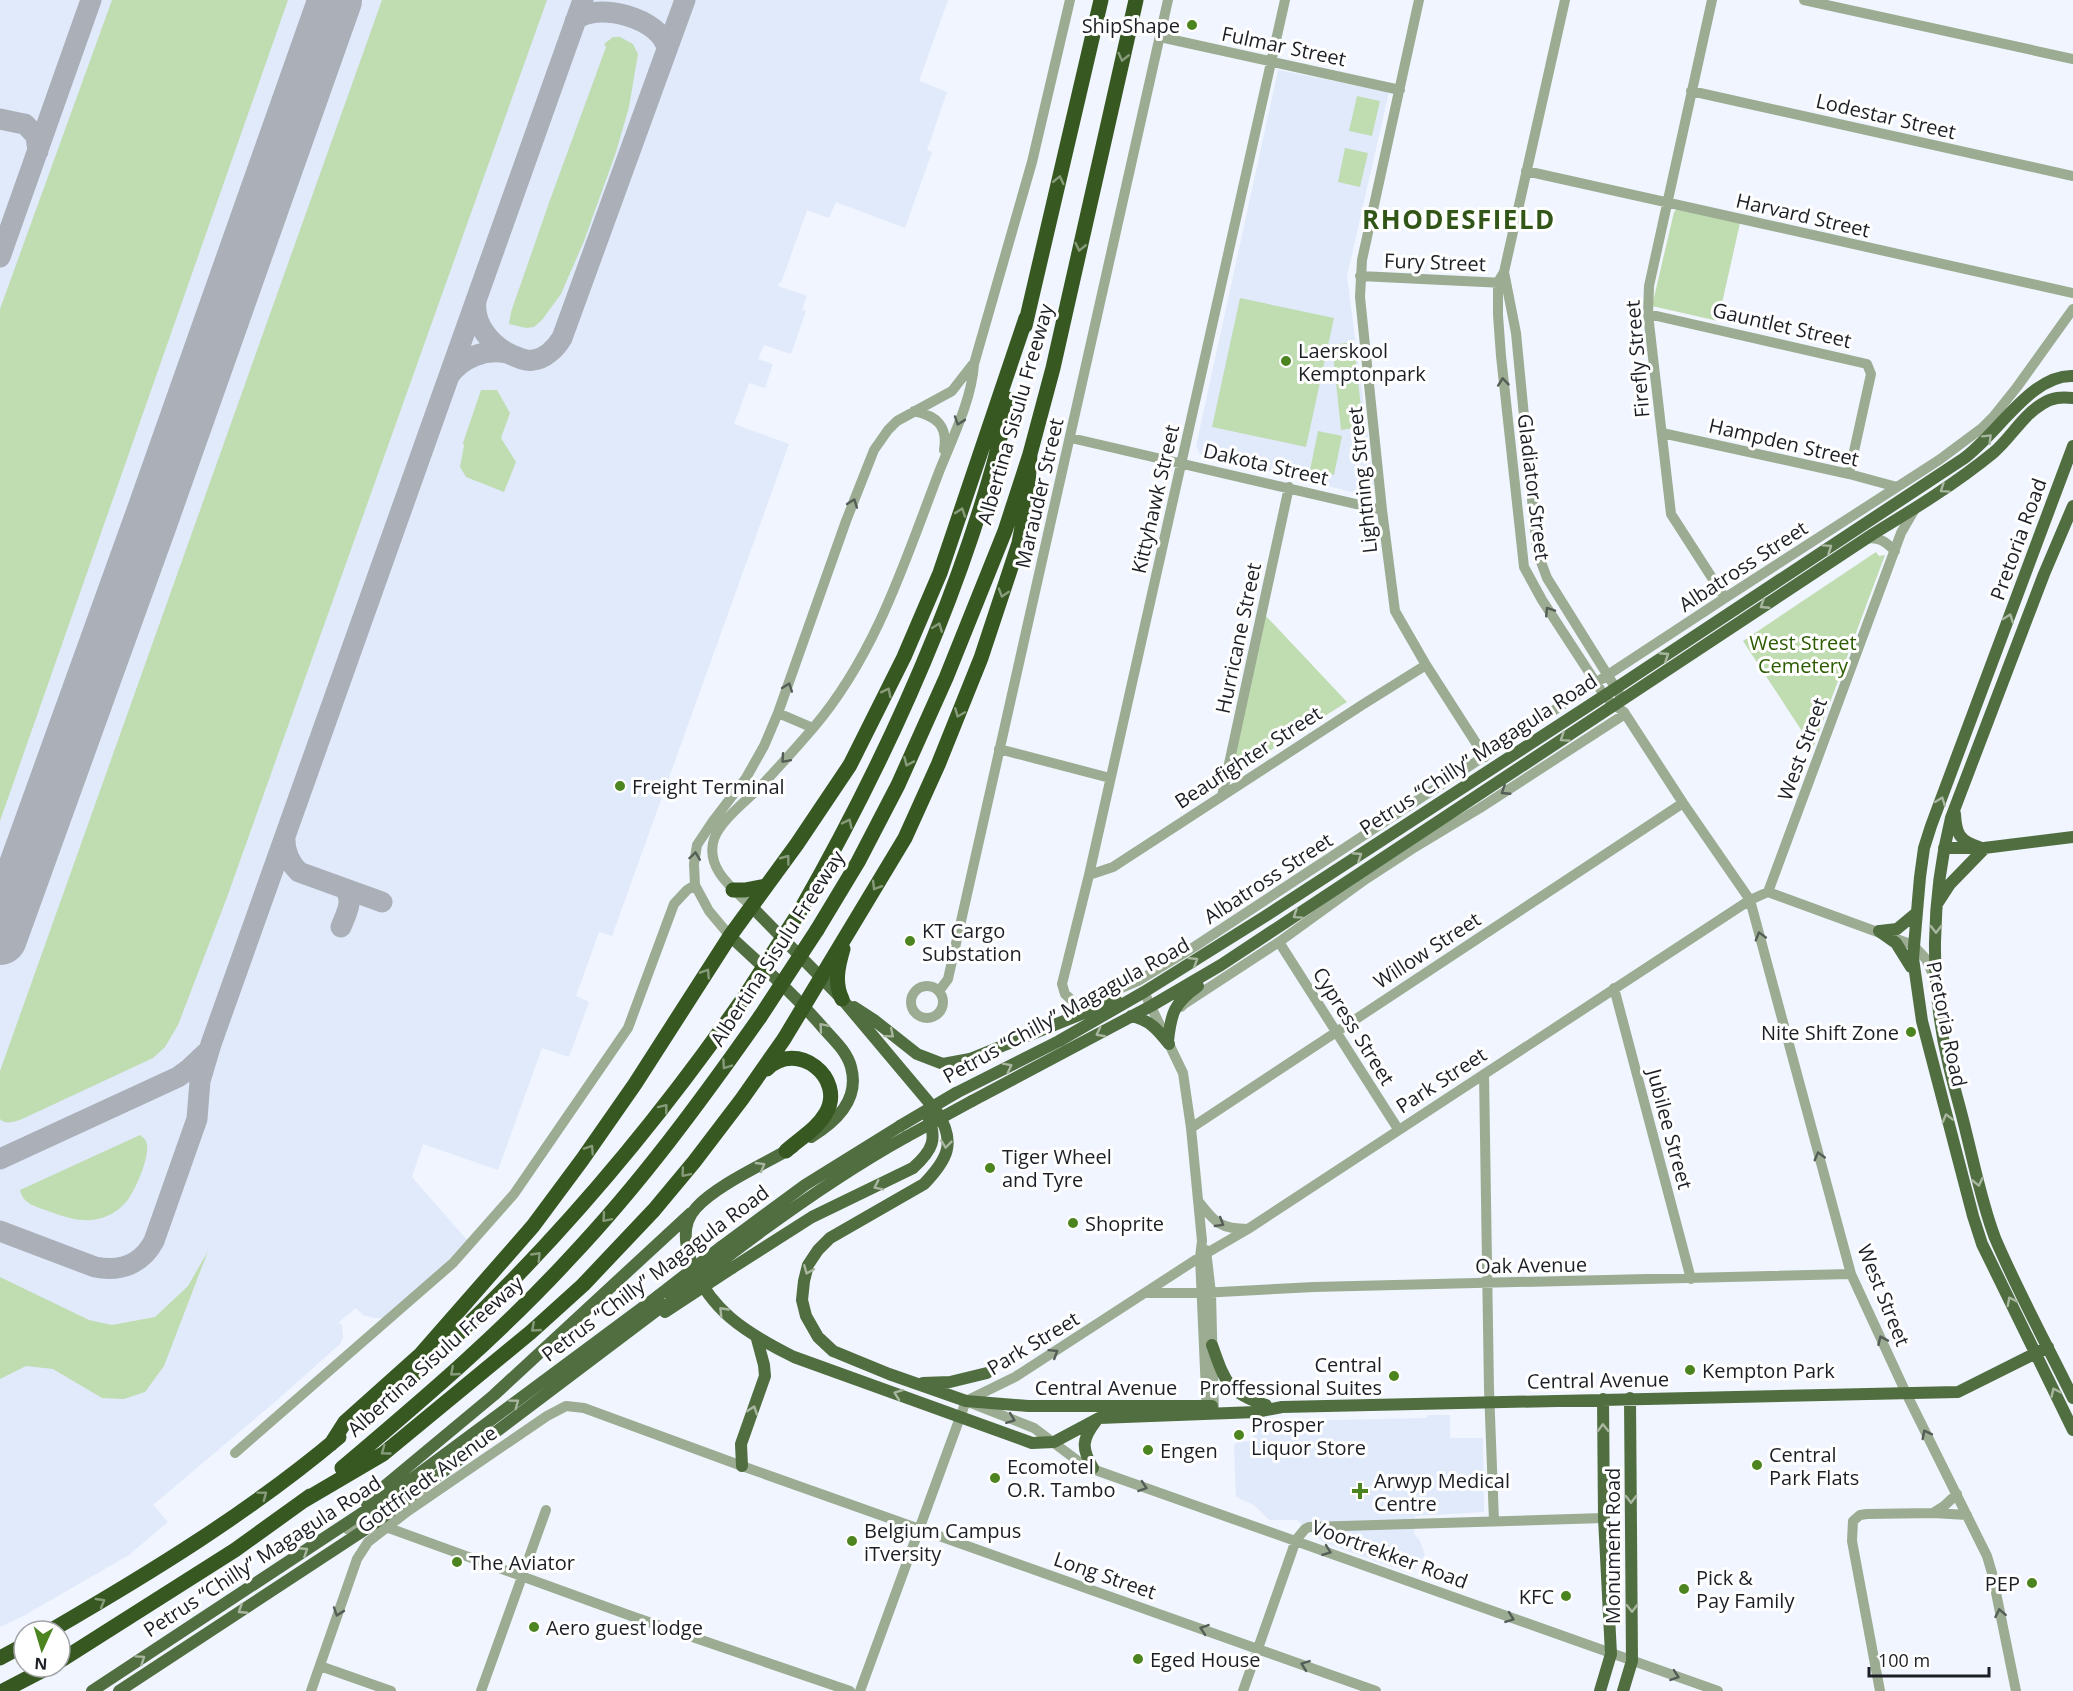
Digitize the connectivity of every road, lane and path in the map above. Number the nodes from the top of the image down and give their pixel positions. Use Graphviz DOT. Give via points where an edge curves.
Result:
graph roads {
  1 [pos="1070,0"];
  2 [pos="1101,0"];
  3 [pos="1136,0"];
  4 [pos="1168,0"];
  5 [pos="1285,0"];
  6 [pos="1419,0"];
  7 [pos="1565,0"];
  8 [pos="1712,0"];
  9 [pos="1804,0"];
  10 [pos="1160,37"];
  11 [pos="2073,59"];
  12 [pos="1271,62"];
  13 [pos="1400,90"];
  14 [pos="1691,91"];
  15 [pos="1526,171"];
  16 [pos="2073,176"];
  17 [pos="1667,203"];
  18 [pos="1360,276"];
  19 [pos="1503,279"];
  20 [pos="2073,293"];
  21 [pos="2073,309"];
  22 [pos="1648,314"];
  23 [pos="1026,318"];
  24 [pos="1518,355"];
  25 [pos="1501,356"];
  26 [pos="974,364"];
  27 [pos="2069,376"];
  28 [pos="2070,400"];
  29 [pos="914,411"];
  30 [pos="1662,434"];
  31 [pos="1071,438"];
  32 [pos="2073,446"];
  33 [pos="1030,454"];
  34 [pos="1182,464"];
  35 [pos="940,471"];
  36 [pos="1849,474"];
  37 [pos="1897,487"];
  38 [pos="1290,488"];
  39 [pos="2073,506"];
  40 [pos="1916,507"];
  41 [pos="1383,510"];
  42 [pos="1865,538"];
  43 [pos="1894,551"];
  44 [pos="1538,552"];
  45 [pos="1522,555"];
  46 [pos="2030,564"];
  47 [pos="2044,574"];
  48 [pos="1725,598"];
  49 [pos="1575,622"];
  50 [pos="1562,630"];
  51 [pos="1426,665"];
  52 [pos="1609,675"];
  53 [pos="1596,684"];
  54 [pos="1616,688"];
  55 [pos="1605,695"];
  56 [pos="1621,708"];
  57 [pos="778,714"];
  58 [pos="813,728"];
  59 [pos="999,749"];
  60 [pos="1485,757"];
  61 [pos="1110,778"];
  62 [pos="1222,796"];
  63 [pos="1683,803"];
  64 [pos="1955,809"];
  65 [pos="1931,826"];
  66 [pos="2073,837"];
  67 [pos="1944,848"];
  68 [pos="1984,848"];
  69 [pos="1089,875"];
  70 [pos="1920,877"];
  71 [pos="695,885"];
  72 [pos="766,886"];
  73 [pos="733,890"];
  74 [pos="1768,892"];
  75 [pos="1750,900"];
  76 [pos="751,906"];
  77 [pos="1936,906"];
  78 [pos="1915,914"];
  79 [pos="1880,931"];
  80 [pos="848,934"];
  81 [pos="730,936"];
  82 [pos="1279,942"];
  83 [pos="1914,945"];
  84 [pos="1221,965"];
  85 [pos="1915,976"];
  86 [pos="820,978"];
  87 [pos="1936,980"];
  88 [pos="1614,988"];
  89 [pos="939,991"];
  90 [pos="1144,993"];
  91 [pos="843,1000"];
  92 [pos="1072,1002"];
  93 [pos="804,1005"];
  94 [pos="1151,1006"];
  95 [pos="1176,1015"];
  96 [pos="1131,1016"];
  97 [pos="1337,1031"];
  98 [pos="1168,1043"];
  99 [pos="1484,1074"];
  100 [pos="909,1078"];
  101 [pos="742,1099"];
  102 [pos="1191,1128"];
  103 [pos="1398,1130"];
  104 [pos="903,1131"];
  105 [pos="786,1151"];
  106 [pos="1199,1202"];
  107 [pos="696,1208"];
  108 [pos="1248,1229"];
  109 [pos="1204,1255"];
  110 [pos="727,1258"];
  111 [pos="1851,1274"];
  112 [pos="1691,1279"];
  113 [pos="1487,1284"];
  114 [pos="1145,1293"];
  115 [pos="1206,1293"];
  116 [pos="662,1304"];
  117 [pos="757,1338"];
  118 [pos="1212,1345"];
  119 [pos="2048,1347"];
  120 [pos="2037,1353"];
  121 [pos="987,1373"];
  122 [pos="919,1383"];
  123 [pos="1906,1393"];
  124 [pos="1630,1398"];
  125 [pos="2073,1398"];
  126 [pos="1603,1399"];
  127 [pos="966,1401"];
  128 [pos="1489,1402"];
  129 [pos="1266,1405"];
  130 [pos="1282,1407"];
  131 [pos="584,1408"];
  132 [pos="1210,1410"];
  133 [pos="959,1417"];
  134 [pos="1099,1418"];
  135 [pos="2073,1430"];
  136 [pos="1054,1442"];
  137 [pos="331,1444"];
  138 [pos="235,1452"];
  139 [pos="742,1466"];
  140 [pos="1093,1468"];
  141 [pos="1957,1494"];
  142 [pos="303,1502"];
  143 [pos="546,1510"];
  144 [pos="1933,1513"];
  145 [pos="1966,1515"];
  146 [pos="356,1516"];
  147 [pos="1604,1518"];
  148 [pos="1494,1521"];
  149 [pos="381,1525"];
  150 [pos="920,1529"];
  151 [pos="326,1537"];
  152 [pos="1296,1540"];
  153 [pos="522,1576"];
  154 [pos="71,1619"];
  155 [pos="1259,1648"];
  156 [pos="72,1653"];
  157 [pos="1611,1654"];
  158 [pos="1632,1661"];
  159 [pos="320,1666"];
  160 [pos="26,1679"];
  161 [pos="3,1691"];
  162 [pos="92,1691"];
  163 [pos="119,1691"];
  164 [pos="311,1691"];
  165 [pos="391,1691"];
  166 [pos="481,1691"];
  167 [pos="850,1691"];
  168 [pos="860,1691"];
  169 [pos="1243,1691"];
  170 [pos="1376,1691"];
  171 [pos="1600,1691"];
  172 [pos="1623,1691"];
  173 [pos="1718,1691"];
  174 [pos="1881,1691"];
  175 [pos="2016,1691"];
  1 -- 26 [label="street" via="1032,162"];
  23 -- 2 [label="highway, Albertina Sisulu Freeway, one-way"];
  3 -- 33 [label="highway, Albertina Sisulu Freeway, one-way"];
  4 -- 10 [label="street, Marauder Street"];
  5 -- 12 [label="street, Kittyhawk Street"];
  6 -- 13 [label="street, Lightning Street"];
  7 -- 15 [label="street, Gladiator Street"];
  8 -- 14 [label="street, Firefly Street"];
  9 -- 11 [label="street"];
  10 -- 12 [label="street, Fulmar Street"];
  10 -- 31 [label="street, Marauder Street"];
  12 -- 13 [label="street, Fulmar Street"];
  12 -- 34 [label="street, Kittyhawk Street"];
  13 -- 18 [label="street, Lightning Street"];
  14 -- 16 [label="street, Lodestar Street"];
  14 -- 17 [label="street, Firefly Street"];
  15 -- 17 [label="street, Harvard Street"];
  15 -- 19 [label="street, Gladiator Street"];
  17 -- 20 [label="street, Harvard Street"];
  17 -- 22 [label="street, Firefly Street" via="1649,285"];
  18 -- 19 [label="street, Fury Street"];
  18 -- 41 [label="street, Lightning Street"];
  19 -- 24 [label="street, Gladiator Street"];
  19 -- 25 [label="street, Gladiator Street" via="1497,301"];
  21 -- 37 [label="street, Albatross Street" via="1982,428"];
  22 -- 30 [label="street, Firefly Street"];
  22 -- 36 [label="street, Gauntlet Street" via="1867,364 1871,374"];
  72 -- 23 [label="highway, one-way" via="850,765 904,657 940,573"];
  137 -- 23 [label="highway, Albertina Sisulu Freeway, one-way, bridge" via="447,1346 553,1239 697,1065 800,911 837,845 924,663 958,575 993,469"];
  24 -- 25 [label="street"];
  24 -- 44 [label="street, Gladiator Street"];
  45 -- 25 [label="street, Gladiator Street, one-way"];
  26 -- 29 [label="street" via="952,391"];
  26 -- 35 [label="street, one-way" via="972,381"];
  54 -- 27 [label="main road, Petrus “Chilly” Magagula Road, one-way" via="1963,459 2043,383"];
  28 -- 40 [label="main road, Petrus “Chilly” Magagula Road, one-way" via="2049,400 2040,405 1975,468"];
  29 -- 35 [label="street" via="932,417 944,431"];
  57 -- 29 [label="street, one-way" via="869,459 888,430"];
  30 -- 36 [label="street, Hampden Street"];
  30 -- 48 [label="street, Firefly Street" via="1671,514"];
  31 -- 34 [label="street, Dakota Street"];
  31 -- 59 [label="street, Marauder Street"];
  32 -- 46 [label="main road, Pretoria Road"];
  33 -- 80 [label="highway, one-way" via="1027,500 1018,543 981,658 905,838"];
  33 -- 142 [label="highway, Albertina Sisulu Freeway, one-way, bridge" via="1005,531 898,785 863,853 760,1017 673,1137 569,1260 483,1347"];
  34 -- 38 [label="street, Dakota Street"];
  34 -- 61 [label="street, Kittyhawk Street"];
  35 -- 58 [label="street" via="891,598 842,691"];
  36 -- 37 [label="street, Hampden Street"];
  37 -- 48 [label="street, Albatross Street"];
  38 -- 41 [label="street, Dakota Street"];
  38 -- 62 [label="street, Hurricane Street"];
  39 -- 47 [label="main road, Pretoria Road"];
  40 -- 42 [label="main road, Petrus “Chilly” Magagula Road"];
  40 -- 43 [label="street, West Street"];
  41 -- 51 [label="street, Lightning Street" via="1395,611"];
  42 -- 43 [label="street" via="1881,540"];
  42 -- 56 [label="main road, Petrus “Chilly” Magagula Road, one-way"];
  43 -- 74 [label="street, West Street"];
  44 -- 45 [label="street"];
  44 -- 49 [label="street, Gladiator Street" via="1547,578"];
  50 -- 45 [label="street, Gladiator Street, one-way" via="1526,572"];
  46 -- 47 [label="main road"];
  65 -- 46 [label="main road, Pretoria Road, one-way"];
  47 -- 64 [label="main road, Pretoria Road"];
  48 -- 52 [label="street, Albatross Street"];
  49 -- 50 [label="street"];
  49 -- 52 [label="street, Gladiator Street"];
  50 -- 53 [label="street, Gladiator Street"];
  51 -- 60 [label="street, Lightning Street"];
  51 -- 62 [label="street, Beaufighter Street"];
  52 -- 53 [label="street, Albatross Street"];
  52 -- 54 [label="street, Gladiator Street"];
  53 -- 55 [label="street, Gladiator Street"];
  53 -- 60 [label="street, Albatross Street"];
  54 -- 55 [label="main road, Petrus “Chilly” Magagula Road"];
  54 -- 56 [label="street, Gladiator Street"];
  55 -- 56 [label="street, Gladiator Street"];
  90 -- 55 [label="main road, Petrus “Chilly” Magagula Road, one-way"];
  56 -- 63 [label="street, Gladiator Street"];
  56 -- 82 [label="street, one-way"];
  56 -- 84 [label="main road, Petrus “Chilly” Magagula Road, one-way"];
  57 -- 58 [label="street"];
  71 -- 57 [label="street, one-way" via="697,845 746,778"];
  58 -- 73 [label="street, one-way" via="715,837 712,857"];
  59 -- 61 [label="street"];
  59 -- 89 [label="street, Marauder Street" via="948,979"];
  60 -- 92 [label="street, Albatross Street" via="1148,975 1084,1004"];
  61 -- 69 [label="street, Kittyhawk Street"];
  62 -- 69 [label="street, Beaufighter Street" via="1113,867"];
  63 -- 75 [label="street, Gladiator Street"];
  63 -- 97 [label="street, Willow Street"];
  64 -- 67 [label="main road, Pretoria Road"];
  64 -- 68 [label="main road" via="1963,840"];
  65 -- 67 [label="main road" via="1935,840"];
  65 -- 70 [label="main road, Pretoria Road"];
  66 -- 68 [label="main road"];
  67 -- 68 [label="main road"];
  67 -- 70 [label="main road"];
  67 -- 77 [label="main road, Pretoria Road"];
  68 -- 77 [label="main road" via="1950,884"];
  69 -- 92 [label="street, Kittyhawk Street" via="1062,984"];
  70 -- 78 [label="main road, Pretoria Road"];
  71 -- 81 [label="street" via="709,911"];
  71 -- 138 [label="street" via="674,904 628,1028 502,1209 431,1283"];
  72 -- 73 [label="highway"];
  72 -- 76 [label="highway"];
  73 -- 76 [label="street"];
  74 -- 75 [label="street, Park Street"];
  74 -- 79 [label="street"];
  75 -- 88 [label="street, Park Street"];
  111 -- 75 [label="street, West Street, one-way"];
  76 -- 81 [label="highway"];
  76 -- 86 [label="main road"];
  77 -- 87 [label="main road, Pretoria Road, one-way"];
  78 -- 79 [label="main road" via="1897,929"];
  78 -- 83 [label="main road, Pretoria Road"];
  79 -- 83 [label="street"];
  79 -- 85 [label="main road" via="1900,947"];
  80 -- 86 [label="highway"];
  80 -- 91 [label="highway" via="837,978"];
  81 -- 93 [label="main road"];
  137 -- 81 [label="highway, one-way" via="345,1422 422,1354 527,1234 635,1084"];
  82 -- 95 [label="street" via="1184,1004"];
  82 -- 97 [label="street, Cypress Street"];
  83 -- 85 [label="main road, Pretoria Road"];
  83 -- 87 [label="street"];
  84 -- 94 [label="main road, Petrus “Chilly” Magagula Road"];
  84 -- 98 [label="main road" via="1179,1001 1171,1016"];
  120 -- 85 [label="main road, Pretoria Road, one-way" via="1982,1244 1922,1021"];
  86 -- 91 [label="main road"];
  86 -- 93 [label="highway"];
  87 -- 119 [label="main road, Pretoria Road, one-way" via="1948,1065 1986,1212"];
  88 -- 99 [label="street, Park Street"];
  88 -- 112 [label="street, Jubilee Street"];
  91 -- 90 [label="main road, one-way" via="917,1054 944,1064 970,1059 1122,998"];
  90 -- 94 [label="street"];
  104 -- 90 [label="main road, Petrus “Chilly” Magagula Road, one-way, bridge" via="956,1093"];
  91 -- 100 [label="main road"];
  93 -- 101 [label="highway"];
  105 -- 93 [label="main road, one-way" via="840,1116 849,1102 852,1084 844,1051"];
  94 -- 96 [label="main road, Petrus “Chilly” Magagula Road"];
  94 -- 98 [label="street"];
  96 -- 98 [label="main road" via="1152,1024"];
  96 -- 104 [label="main road, Petrus “Chilly” Magagula Road, one-way, bridge" via="972,1101"];
  97 -- 102 [label="street, Willow Street"];
  97 -- 103 [label="street, Cypress Street"];
  98 -- 102 [label="street" via="1182,1073"];
  99 -- 103 [label="street, Park Street"];
  99 -- 113 [label="street"];
  100 -- 110 [label="main road, one-way" via="933,1130 933,1143 926,1156 913,1168"];
  100 -- 122 [label="main road, one-way" via="946,1126 948,1148 944,1159 924,1184 830,1238 818,1250 806,1273 802,1300 818,1337 833,1351"];
  101 -- 105 [label="highway" via="779,1059 792,1057 820,1070 831,1094 827,1112"];
  101 -- 142 [label="highway, one-way" via="654,1210 557,1308 383,1454"];
  102 -- 106 [label="street"];
  103 -- 108 [label="street, Park Street"];
  104 -- 110 [label="main road, Petrus “Chilly” Magagula Road" via="804,1185"];
  107 -- 105 [label="main road, one-way" via="714,1192"];
  106 -- 108 [label="street, one-way" via="1222,1227"];
  106 -- 109 [label="street"];
  117 -- 107 [label="main road, one-way" via="727,1316 706,1292 693,1266 686,1231"];
  107 -- 146 [label="main road" via="494,1395 381,1489"];
  108 -- 109 [label="street, Park Street"];
  109 -- 114 [label="street, Park Street"];
  109 -- 115 [label="street"];
  110 -- 116 [label="main road, Petrus “Chilly” Magagula Road, bridge"];
  110 -- 116 [label="main road, bridge"];
  111 -- 112 [label="street, Oak Avenue"];
  123 -- 111 [label="street, West Street, one-way"];
  112 -- 113 [label="street, Oak Avenue"];
  113 -- 115 [label="street, Oak Avenue"];
  113 -- 128 [label="street"];
  114 -- 115 [label="street, Oak Avenue"];
  127 -- 114 [label="street, Park Street, one-way" via="1015,1377"];
  115 -- 118 [label="street"];
  115 -- 132 [label="street"];
  146 -- 116 [label="main road, Petrus “Chilly” Magagula Road, one-way"];
  116 -- 149 [label="main road, Petrus “Chilly” Magagula Road"];
  133 -- 117 [label="main road, one-way" via="794,1357"];
  139 -- 117 [label="main road, one-way" via="741,1444 765,1376"];
  118 -- 129 [label="main road" via="1222,1375 1235,1392"];
  118 -- 132 [label="street"];
  119 -- 120 [label="main road, Central Avenue"];
  119 -- 125 [label="main road, Pretoria Road"];
  120 -- 123 [label="main road, Central Avenue" via="1960,1391"];
  135 -- 120 [label="main road, Pretoria Road, one-way"];
  121 -- 122 [label="main road" via="950,1382"];
  122 -- 127 [label="main road"];
  123 -- 124 [label="main road, Central Avenue"];
  141 -- 123 [label="street, West Street, one-way"];
  124 -- 126 [label="main road, Central Avenue"];
  124 -- 158 [label="main road, Monument Road, one-way"];
  126 -- 128 [label="main road, Central Avenue"];
  147 -- 126 [label="main road, Monument Road, one-way"];
  127 -- 132 [label="main road, Central Avenue"];
  127 -- 133 [label="street"];
  127 -- 136 [label="street, Voortrekker Road, one-way" via="1034,1428"];
  128 -- 130 [label="main road, Central Avenue"];
  128 -- 148 [label="street"];
  129 -- 130 [label="main road, Central Avenue"];
  129 -- 132 [label="main road, Central Avenue"];
  130 -- 132 [label="main road, Central Avenue" via="1256,1412"];
  131 -- 139 [label="street, Long Street"];
  131 -- 149 [label="street, Gottfriedt Avenue" via="566,1406 547,1416"];
  132 -- 134 [label="main road"];
  133 -- 136 [label="main road" via="1032,1443"];
  133 -- 150 [label="street"];
  134 -- 136 [label="main road"];
  134 -- 140 [label="main road" via="1084,1442 1086,1458"];
  136 -- 140 [label="street, Voortrekker Road"];
  154 -- 137 [label="highway, Albertina Sisulu Freeway, one-way" via="141,1579 241,1512"];
  139 -- 150 [label="street, Long Street"];
  140 -- 152 [label="street, Voortrekker Road, one-way"];
  141 -- 144 [label="street"];
  141 -- 145 [label="street, West Street"];
  142 -- 156 [label="highway, Albertina Sisulu Freeway"];
  143 -- 153 [label="street"];
  144 -- 145 [label="street"];
  144 -- 174 [label="street" via="1860,1515 1853,1521 1851,1535"];
  175 -- 145 [label="street, West Street, one-way" via="1992,1573"];
  146 -- 151 [label="main road, Petrus “Chilly” Magagula Road"];
  147 -- 148 [label="street"];
  147 -- 157 [label="main road, Monument Road"];
  148 -- 152 [label="street" via="1317,1525 1305,1529"];
  149 -- 151 [label="street" via="363,1522"];
  149 -- 153 [label="street"];
  149 -- 159 [label="street, Gottfriedt Avenue, one-way" via="362,1550"];
  149 -- 163 [label="main road, Petrus “Chilly” Magagula Road, one-way"];
  155 -- 150 [label="street, Long Street, one-way"];
  150 -- 168 [label="street"];
  162 -- 151 [label="main road, Petrus “Chilly” Magagula Road, one-way"];
  152 -- 155 [label="street"];
  152 -- 157 [label="street, Voortrekker Road, one-way"];
  153 -- 166 [label="street"];
  153 -- 167 [label="street"];
  155 -- 169 [label="street"];
  170 -- 155 [label="street, Long Street, one-way"];
  157 -- 158 [label="street, Voortrekker Road"];
  157 -- 171 [label="main road, Monument Road"];
  158 -- 172 [label="main road, Monument Road"];
  158 -- 173 [label="street, Voortrekker Road, one-way"];
  159 -- 164 [label="street, Gottfriedt Avenue"];
  159 -- 165 [label="street"];
  160 -- 161 [label="highway"];
}
